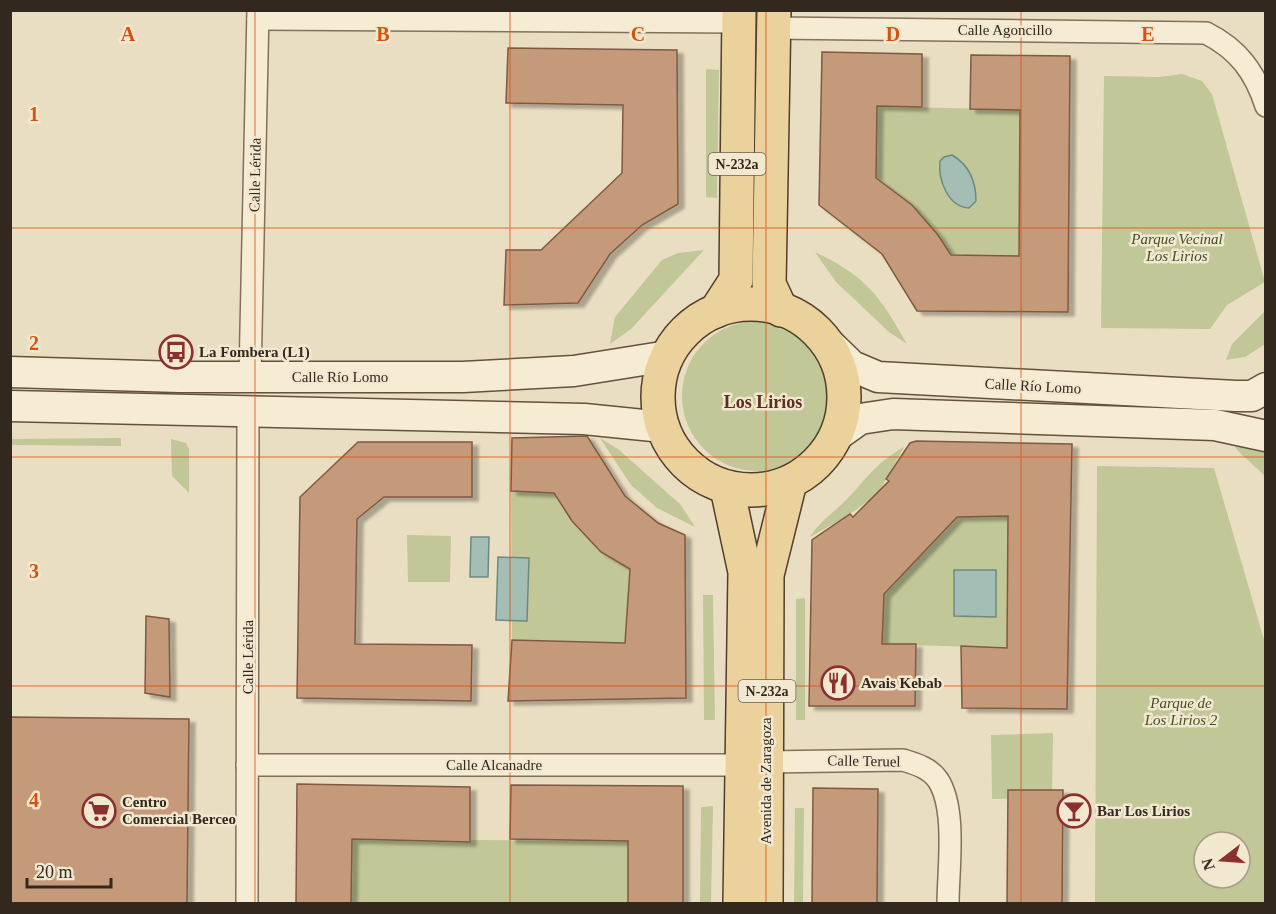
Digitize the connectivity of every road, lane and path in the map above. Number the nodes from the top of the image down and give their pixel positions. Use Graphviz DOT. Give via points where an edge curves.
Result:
graph roads {
  1 [pos="258,15"];
  2 [pos="739,16"];
  3 [pos="774,20"];
  4 [pos="1266,106"];
  5 [pos="781,309"];
  6 [pos="716,311"];
  7 [pos="816,331"];
  8 [pos="668,356"];
  9 [pos="10,372"];
  10 [pos="250,376"];
  11 [pos="1266,388"];
  12 [pos="10,406"];
  13 [pos="248,411"];
  14 [pos="663,427"];
  15 [pos="1266,435"];
  16 [pos="836,436"];
  17 [pos="790,482"];
  18 [pos="727,488"];
  19 [pos="754,763"];
  20 [pos="248,765"];
  21 [pos="248,903"];
  22 [pos="740,903"];
  23 [pos="766,903"];
  24 [pos="948,903"];
  1 -- 2 [label="street"];
  1 -- 10 [label="street, Calle Lérida"];
  2 -- 6 [label="main road, N-232a" via="736,280"];
  3 -- 4 [label="street, Calle Agoncillo" via="1206,33 1232,48 1259,84"];
  3 -- 5 [label="main road, N-232a" via="769,284"];
  5 -- 6 [label="main road, N-232a" via="738,305"];
  5 -- 7 [label="main road, N-232a"];
  6 -- 8 [label="main road, N-232a" via="680,337"];
  7 -- 11 [label="main road, Calle Río Lomo" via="852,366 878,377 1236,396 1252,396"];
  7 -- 16 [label="main road, N-232a" via="833,353 842,380 843,409"];
  8 -- 10 [label="main road, Calle Río Lomo" via="574,371 463,377"];
  8 -- 14 [label="main road, N-232a" via="660,379 658,403"];
  9 -- 10 [label="main road, Calle Río Lomo"];
  12 -- 13 [label="main road"];
  13 -- 14 [label="main road" via="584,418"];
  13 -- 20 [label="street, Calle Lérida"];
  14 -- 18 [label="main road, N-232a" via="677,454 699,475"];
  15 -- 16 [label="main road" via="1215,425 893,414 861,419"];
  16 -- 17 [label="main road, N-232a" via="809,471"];
  17 -- 18 [label="main road, N-232a" via="759,491"];
  17 -- 19 [label="main road, Avenida de Zaragoza / N-232a" via="767,575"];
  18 -- 19 [label="main road, Avenida de Zaragoza / N-232a" via="745,572"];
  19 -- 20 [label="street, Calle Alcanadre"];
  19 -- 22 [label="main road, Avenida de Zaragoza / N-232a"];
  19 -- 23 [label="main road, Avenida de Zaragoza / N-232a"];
  19 -- 24 [label="street, Calle Teruel" via="903,760 924,766 938,780 948,804"];
  20 -- 21 [label="street, Calle Lérida"];
}
